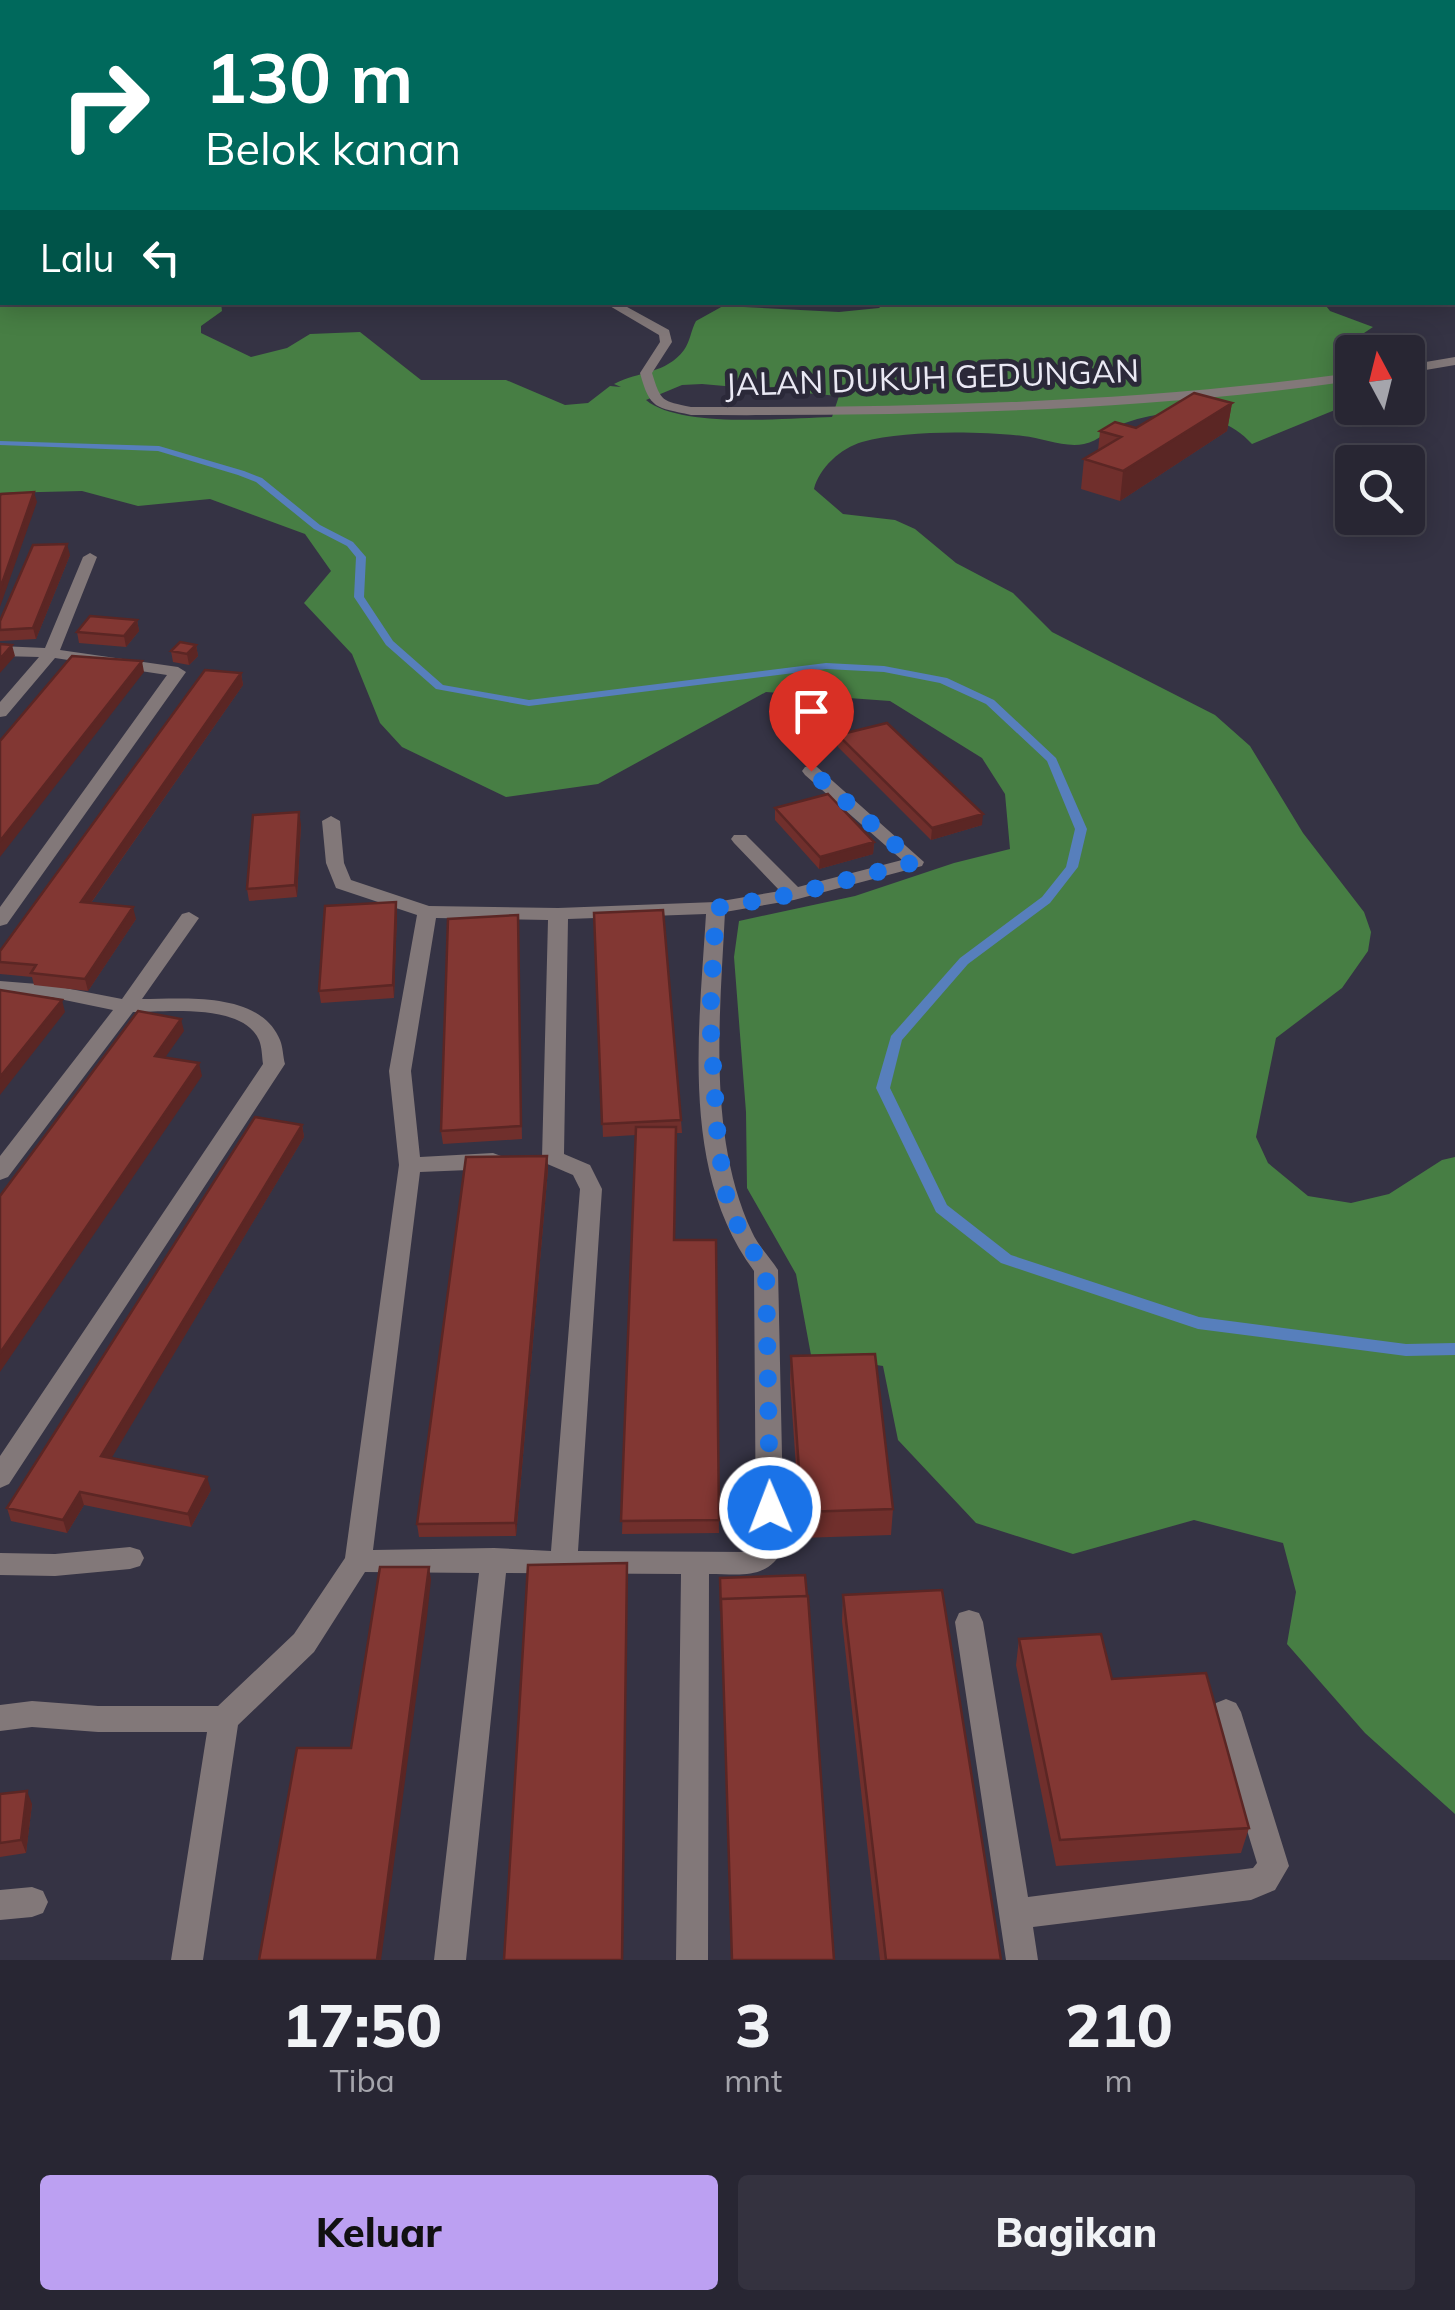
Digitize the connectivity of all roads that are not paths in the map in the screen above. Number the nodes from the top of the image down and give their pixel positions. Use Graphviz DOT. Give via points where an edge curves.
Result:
graph roads {
  1 [pos="614,305"];
  2 [pos="1455,362"];
  3 [pos="1425,366"];
  4 [pos="1335,380"];
  5 [pos="90,557"];
  6 [pos="0,651"];
  7 [pos="51,653"];
  8 [pos="0,712"];
  9 [pos="811,771"];
  10 [pos="331,822"];
  11 [pos="740,839"];
  12 [pos="794,894"];
  13 [pos="716,908"];
  14 [pos="427,912"];
  15 [pos="558,914"];
  16 [pos="189,918"];
  17 [pos="0,920"];
  18 [pos="0,987"];
  19 [pos="127,1006"];
  20 [pos="535,1159"];
  21 [pos="410,1165"];
  22 [pos="0,1172"];
  23 [pos="0,1477"];
  24 [pos="130,1558"];
  25 [pos="358,1560"];
  26 [pos="494,1560"];
  27 [pos="564,1562"];
  28 [pos="0,1564"];
  29 [pos="695,1564"];
  30 [pos="969,1622"];
  31 [pos="1226,1712"];
  32 [pos="0,1718"];
  33 [pos="224,1719"];
  34 [pos="32,1902"];
  35 [pos="0,1905"];
  36 [pos="1015,1914"];
  37 [pos="187,1960"];
  38 [pos="450,1960"];
  39 [pos="692,1960"];
  40 [pos="1022,1960"];
  1 -- 4 [label="street, JALAN DUKUH GEDUNGAN" via="665,333 646,373 649,388 660,404 690,411 1130,401"];
  2 -- 3 [label="street"];
  5 -- 7 [label="street"];
  6 -- 7 [label="street"];
  7 -- 8 [label="street"];
  7 -- 17 [label="street" via="171,669 178,677"];
  9 -- 12 [label="street" via="915,862"];
  10 -- 14 [label="street" via="343,884"];
  11 -- 12 [label="street"];
  12 -- 13 [label="street"];
  13 -- 15 [label="street"];
  13 -- 29 [label="street" via="710,1018 718,1143 741,1234 766,1270 770,1548 757,1562"];
  14 -- 15 [label="street"];
  14 -- 21 [label="street" via="400,1071"];
  15 -- 20 [label="street"];
  16 -- 19 [label="street"];
  18 -- 19 [label="street"];
  19 -- 22 [label="street"];
  19 -- 23 [label="street" via="252,1016 268,1031 274,1064"];
  20 -- 21 [label="street"];
  20 -- 27 [label="street" via="582,1170 591,1189"];
  21 -- 25 [label="street"];
  24 -- 28 [label="street"];
  25 -- 26 [label="street"];
  25 -- 33 [label="street" via="304,1643"];
  26 -- 27 [label="street"];
  26 -- 38 [label="street"];
  27 -- 29 [label="street"];
  29 -- 39 [label="street"];
  30 -- 36 [label="street"];
  31 -- 36 [label="street" via="1273,1866 1264,1879 1251,1886"];
  32 -- 33 [label="street"];
  33 -- 37 [label="street"];
  34 -- 35 [label="street"];
  36 -- 40 [label="street"];
}
